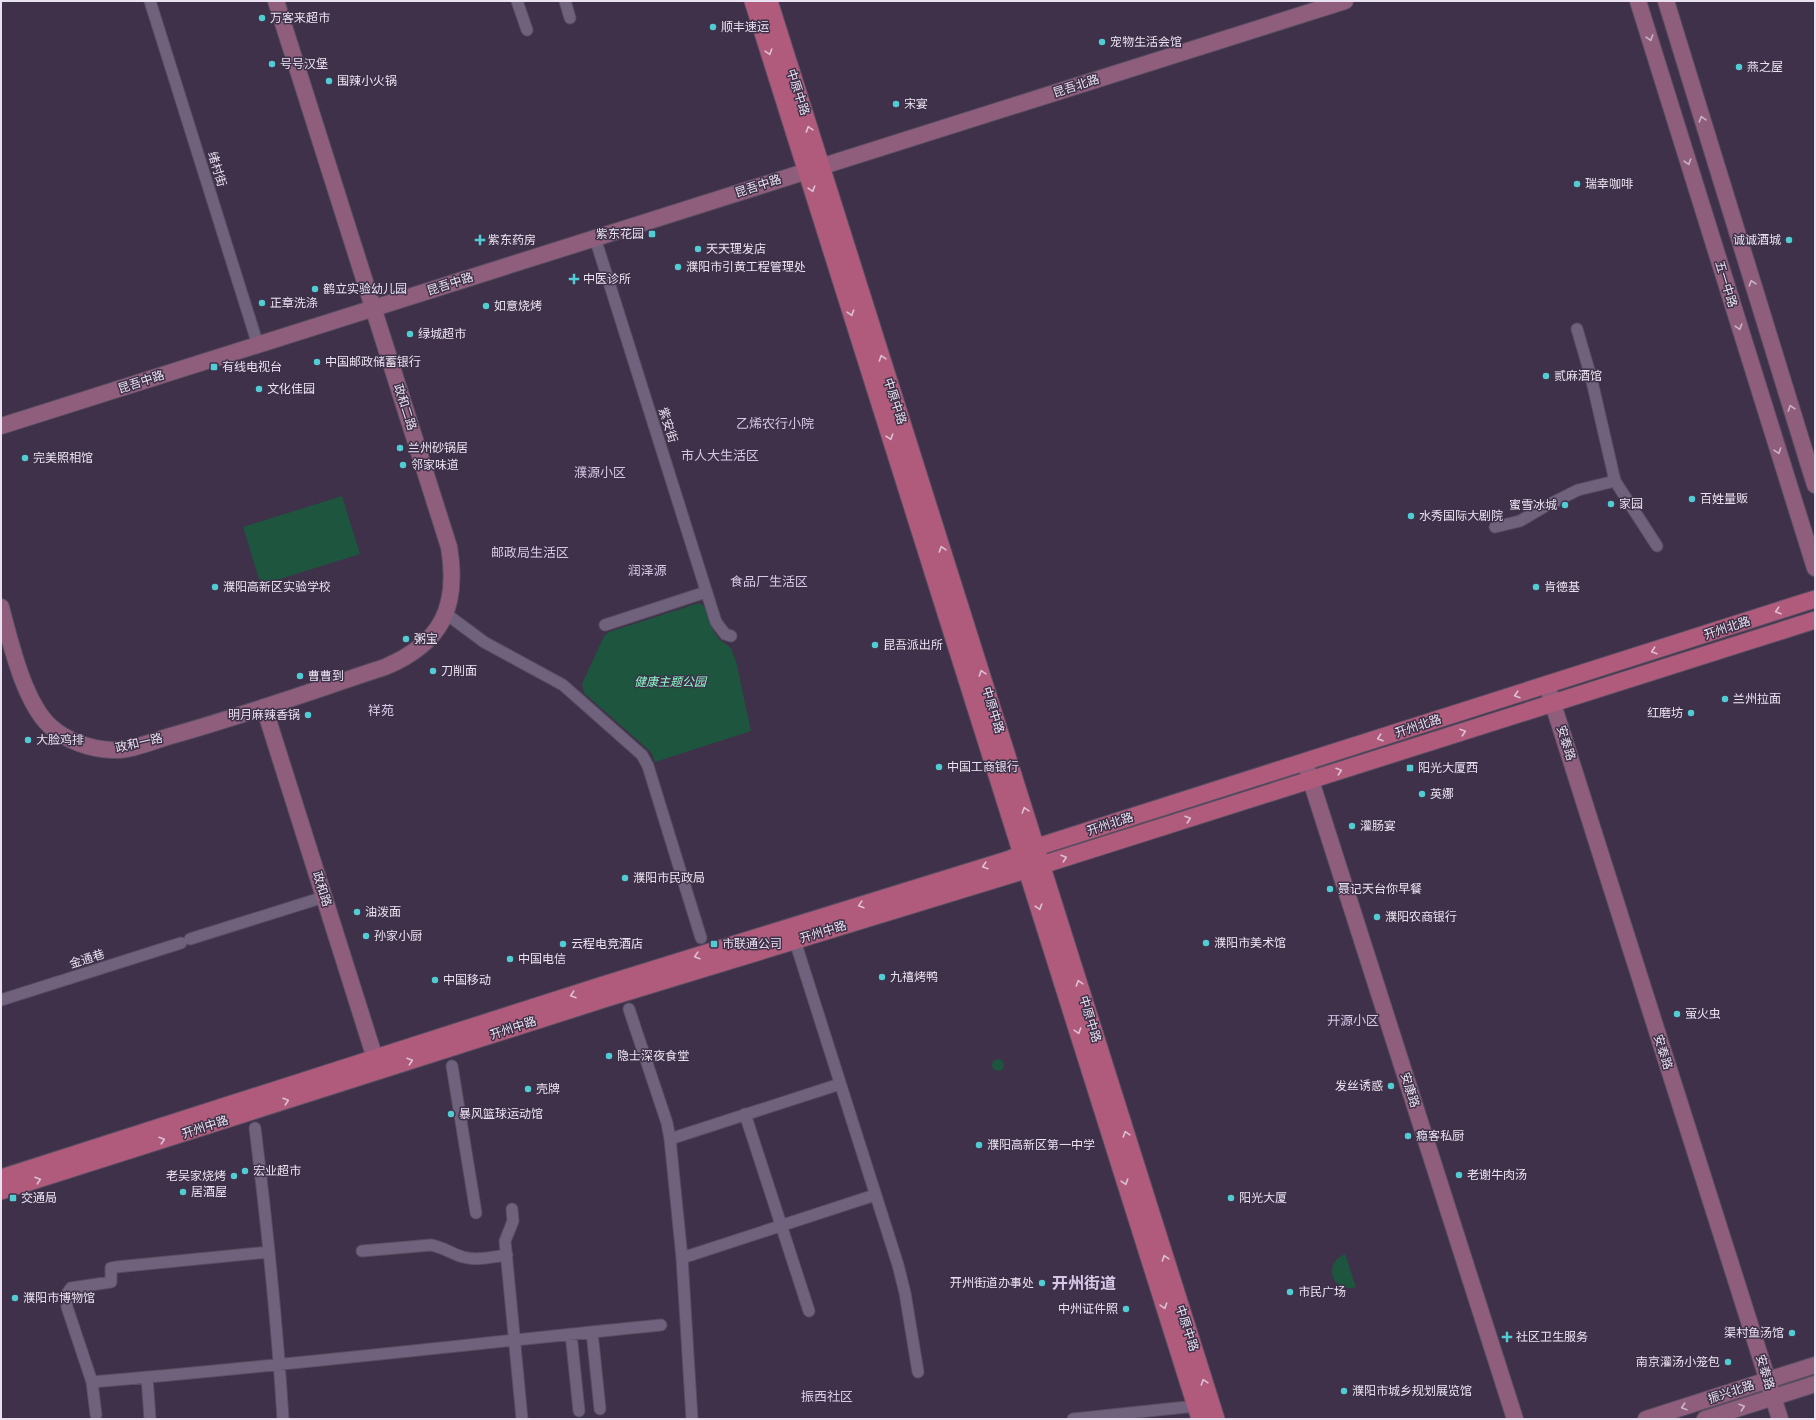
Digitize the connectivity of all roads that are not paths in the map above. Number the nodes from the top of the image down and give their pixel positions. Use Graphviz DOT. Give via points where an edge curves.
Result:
graph roads {
  1 [pos="150,1"];
  2 [pos="276,1"];
  3 [pos="517,1"];
  4 [pos="565,1"];
  5 [pos="753,1"];
  6 [pos="769,1"];
  7 [pos="1310,1"];
  8 [pos="1345,1"];
  9 [pos="1638,1"];
  10 [pos="1666,1"];
  11 [pos="570,18"];
  12 [pos="527,30"];
  13 [pos="812,164"];
  14 [pos="595,238"];
  15 [pos="372,303"];
  16 [pos="1577,329"];
  17 [pos="257,340"];
  18 [pos="1,415"];
  19 [pos="1,426"];
  20 [pos="1615,481"];
  21 [pos="1815,485"];
  22 [pos="1495,527"];
  23 [pos="1657,546"];
  24 [pos="1815,568"];
  25 [pos="706,592"];
  26 [pos="1815,599"];
  27 [pos="1,608"];
  28 [pos="445,613"];
  29 [pos="1815,620"];
  30 [pos="605,625"];
  31 [pos="730,636"];
  32 [pos="1547,685"];
  33 [pos="1553,703"];
  34 [pos="264,707"];
  35 [pos="1305,762"];
  36 [pos="1311,780"];
  37 [pos="1029,850"];
  38 [pos="1035,868"];
  39 [pos="324,897"];
  40 [pos="701,938"];
  41 [pos="795,941"];
  42 [pos="1,1000"];
  43 [pos="629,1009"];
  44 [pos="377,1065"];
  45 [pos="452,1066"];
  46 [pos="840,1084"];
  47 [pos="746,1114"];
  48 [pos="255,1128"];
  49 [pos="670,1139"];
  50 [pos="1,1178"];
  51 [pos="1,1191"];
  52 [pos="876,1195"];
  53 [pos="512,1209"];
  54 [pos="476,1213"];
  55 [pos="782,1225"];
  56 [pos="362,1251"];
  57 [pos="269,1252"];
  58 [pos="507,1255"];
  59 [pos="682,1258"];
  60 [pos="809,1312"];
  61 [pos="661,1325"];
  62 [pos="592,1332"];
  63 [pos="571,1334"];
  64 [pos="515,1340"];
  65 [pos="1815,1365"];
  66 [pos="280,1366"];
  67 [pos="918,1372"];
  68 [pos="147,1377"];
  69 [pos="1768,1380"];
  70 [pos="92,1382"];
  71 [pos="1815,1384"];
  72 [pos="1773,1397"];
  73 [pos="600,1409"];
  74 [pos="579,1410"];
  75 [pos="1198,1413"];
  76 [pos="96,1415"];
  77 [pos="150,1419"];
  78 [pos="283,1419"];
  79 [pos="522,1419"];
  80 [pos="692,1419"];
  81 [pos="1073,1419"];
  82 [pos="1216,1419"];
  83 [pos="1515,1419"];
  84 [pos="1646,1419"];
  85 [pos="1705,1419"];
  86 [pos="1780,1419"];
  1 -- 17 [label="street, 绪村街"];
  2 -- 15 [label="street, 政和二路"];
  3 -- 12 [label="street"];
  4 -- 11 [label="street"];
  5 -- 13 [label="main road, 中原中路, one-way"];
  13 -- 6 [label="main road, 中原中路, one-way"];
  7 -- 13 [label="street, 昆吾北路"];
  8 -- 13 [label="street, 昆吾北路"];
  9 -- 24 [label="street, 五一中路, one-way"];
  21 -- 10 [label="street, one-way"];
  13 -- 14 [label="street, 昆吾中路"];
  13 -- 15 [label="street, 昆吾中路"];
  13 -- 37 [label="main road, 中原中路"];
  14 -- 15 [label="street, 昆吾中路"];
  14 -- 25 [label="street, 紫安街"];
  15 -- 17 [label="street, 昆吾中路"];
  15 -- 28 [label="street, 政和二路" via="449,547 453,571 452,588"];
  16 -- 20 [label="street"];
  17 -- 18 [label="street, 昆吾中路"];
  17 -- 19 [label="street, 昆吾中路"];
  20 -- 22 [label="street" via="1578,490 1520,521"];
  20 -- 23 [label="street"];
  25 -- 30 [label="street"];
  25 -- 31 [label="street, 紫安街" via="716,622 725,634"];
  26 -- 32 [label="main road, 开州北路, one-way"];
  27 -- 34 [label="street, 政和一路" via="14,654 39,714 63,736 78,743 112,750 126,748"];
  28 -- 34 [label="street, 政和二路" via="436,630 422,645 413,654 398,662"];
  28 -- 40 [label="street" via="484,642 563,684 642,755 648,766"];
  29 -- 33 [label="main road, 开州北路"];
  32 -- 33 [label="street, 安泰路"];
  32 -- 35 [label="main road, 开州北路, one-way"];
  36 -- 33 [label="main road, 开州北路, one-way"];
  33 -- 69 [label="street, 安泰路"];
  34 -- 39 [label="street, 政和路"];
  35 -- 36 [label="street, 安康路"];
  35 -- 37 [label="main road, 开州北路"];
  38 -- 36 [label="main road, 开州北路, one-way"];
  36 -- 83 [label="street, 安康路"];
  37 -- 38 [label="main road, 中原中路"];
  37 -- 44 [label="main road, 开州中路, one-way" via="1010,859 610,983"];
  38 -- 41 [label="main road, 开州中路"];
  38 -- 75 [label="main road, 中原中路, one-way"];
  82 -- 38 [label="main road, 中原中路, one-way"];
  39 -- 42 [label="street, 金通巷"];
  39 -- 44 [label="street, 政和路"];
  44 -- 41 [label="main road, 开州中路, one-way"];
  41 -- 46 [label="street"];
  43 -- 49 [label="street"];
  44 -- 50 [label="main road, 开州中路"];
  51 -- 44 [label="main road, 开州中路, one-way"];
  45 -- 54 [label="street"];
  46 -- 47 [label="street"];
  46 -- 52 [label="street"];
  47 -- 49 [label="street"];
  47 -- 55 [label="street"];
  48 -- 57 [label="street"];
  49 -- 59 [label="street"];
  52 -- 55 [label="street"];
  52 -- 67 [label="street" via="905,1293"];
  53 -- 58 [label="street" via="513,1221 505,1241"];
  55 -- 59 [label="street"];
  55 -- 60 [label="street"];
  56 -- 58 [label="street" via="431,1245 476,1260"];
  57 -- 66 [label="street"];
  57 -- 70 [label="street" via="116,1267 111,1268 111,1282 71,1288 66,1295 67,1307"];
  58 -- 64 [label="street"];
  59 -- 80 [label="street"];
  61 -- 62 [label="street"];
  62 -- 63 [label="street"];
  62 -- 73 [label="street"];
  63 -- 64 [label="street"];
  63 -- 74 [label="street"];
  64 -- 66 [label="street"];
  64 -- 79 [label="street"];
  65 -- 69 [label="street, 振兴北路"];
  66 -- 68 [label="street"];
  66 -- 78 [label="street"];
  68 -- 70 [label="street"];
  68 -- 77 [label="street"];
  69 -- 72 [label="street, 安泰路"];
  69 -- 84 [label="street, 振兴北路, one-way"];
  70 -- 76 [label="street"];
  71 -- 72 [label="street, 振兴北路"];
  85 -- 72 [label="street, 振兴北路, one-way"];
  72 -- 86 [label="street, 安泰路"];
  75 -- 81 [label="street"];
}
